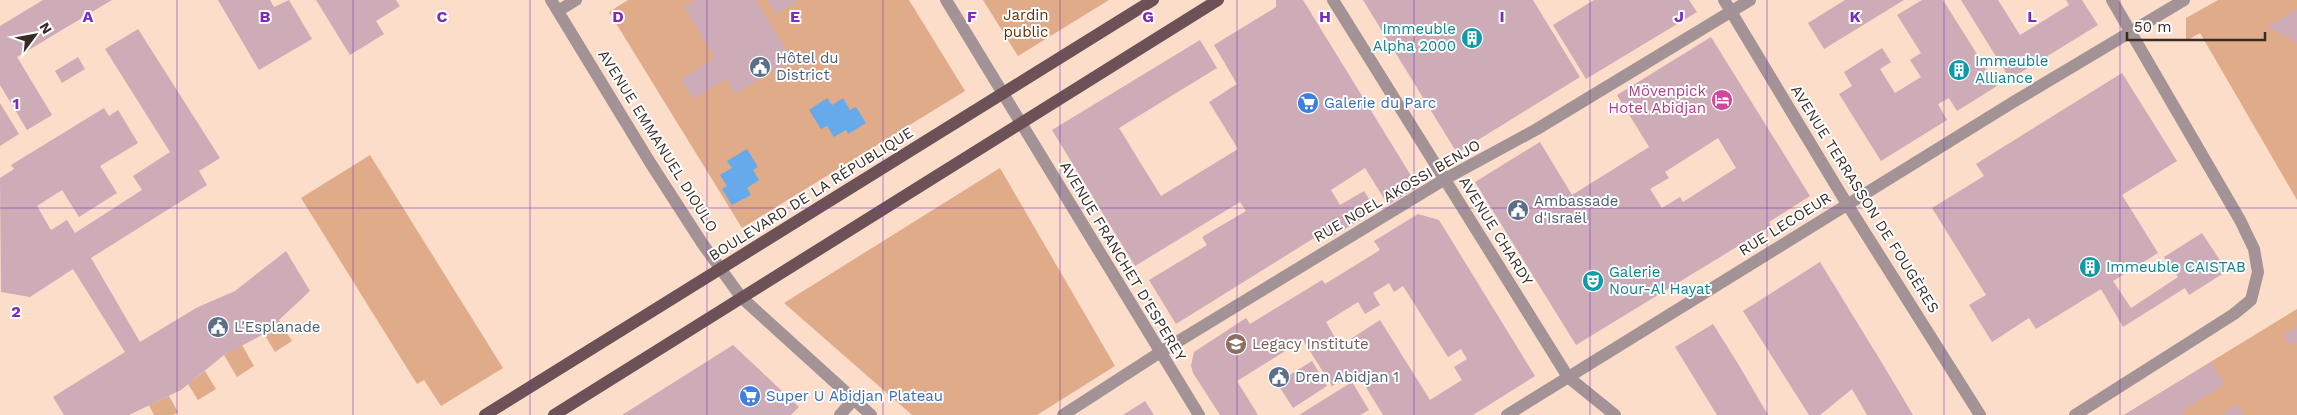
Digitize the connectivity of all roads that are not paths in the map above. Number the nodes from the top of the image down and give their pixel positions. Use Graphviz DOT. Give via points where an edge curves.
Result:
graph roads {
  1 [pos="551,0"];
  2 [pos="576,0"];
  3 [pos="946,0"];
  4 [pos="1154,0"];
  5 [pos="1218,0"];
  6 [pos="1333,0"];
  7 [pos="1724,0"];
  8 [pos="1750,0"];
  9 [pos="2112,0"];
  10 [pos="2184,0"];
  11 [pos="558,12"];
  12 [pos="1732,12"];
  13 [pos="2132,32"];
  14 [pos="1004,94"];
  15 [pos="1021,124"];
  16 [pos="1445,180"];
  17 [pos="1848,204"];
  18 [pos="721,269"];
  19 [pos="741,297"];
  20 [pos="1159,352"];
  21 [pos="1568,377"];
  22 [pos="854,399"];
  23 [pos="486,415"];
  24 [pos="554,415"];
  25 [pos="840,415"];
  26 [pos="872,415"];
  27 [pos="1063,415"];
  28 [pos="1199,415"];
  29 [pos="1507,415"];
  30 [pos="1615,415"];
  31 [pos="1980,415"];
  32 [pos="2075,415"];
  1 -- 11 [label="street, AVENUE EMMANUEL DIOULO"];
  2 -- 11 [label="street"];
  3 -- 14 [label="street, AVENUE FRANCHET D'ESPEREY"];
  4 -- 14 [label="main road, BOULEVARD DE LA RÉPUBLIQUE"];
  5 -- 15 [label="main road"];
  6 -- 16 [label="street, AVENUE CHARDY"];
  7 -- 12 [label="street, AVENUE TERRASSON DE FOUGÈRES"];
  8 -- 12 [label="street, RUE NOEL AKOSSI BENJO"];
  9 -- 13 [label="street"];
  10 -- 13 [label="street, RUE LECOEUR"];
  11 -- 18 [label="street, AVENUE EMMANUEL DIOULO" via="651,164"];
  12 -- 16 [label="street, RUE NOEL AKOSSI BENJO"];
  12 -- 17 [label="street, AVENUE TERRASSON DE FOUGÈRES"];
  13 -- 17 [label="street, RUE LECOEUR"];
  13 -- 32 [label="street" via="2240,220 2254,249 2258,272 2251,300 2234,314"];
  14 -- 15 [label="street, AVENUE FRANCHET D'ESPEREY"];
  14 -- 18 [label="main road, BOULEVARD DE LA RÉPUBLIQUE"];
  15 -- 19 [label="main road"];
  15 -- 20 [label="street, AVENUE FRANCHET D'ESPEREY"];
  16 -- 20 [label="street, RUE NOEL AKOSSI BENJO"];
  16 -- 21 [label="street, AVENUE CHARDY"];
  17 -- 21 [label="street, RUE LECOEUR"];
  17 -- 31 [label="street, AVENUE TERRASSON DE FOUGÈRES"];
  18 -- 19 [label="street, AVENUE EMMANUEL DIOULO"];
  18 -- 23 [label="main road, BOULEVARD DE LA RÉPUBLIQUE"];
  19 -- 22 [label="street, AVENUE EMMANUEL DIOULO"];
  19 -- 24 [label="main road"];
  20 -- 27 [label="street, RUE NOEL AKOSSI BENJO"];
  20 -- 28 [label="street, AVENUE FRANCHET D'ESPEREY"];
  21 -- 29 [label="street, RUE LECOEUR"];
  21 -- 30 [label="street, AVENUE CHARDY"];
  22 -- 25 [label="street"];
  22 -- 26 [label="street, AVENUE EMMANUEL DIOULO"];
}
